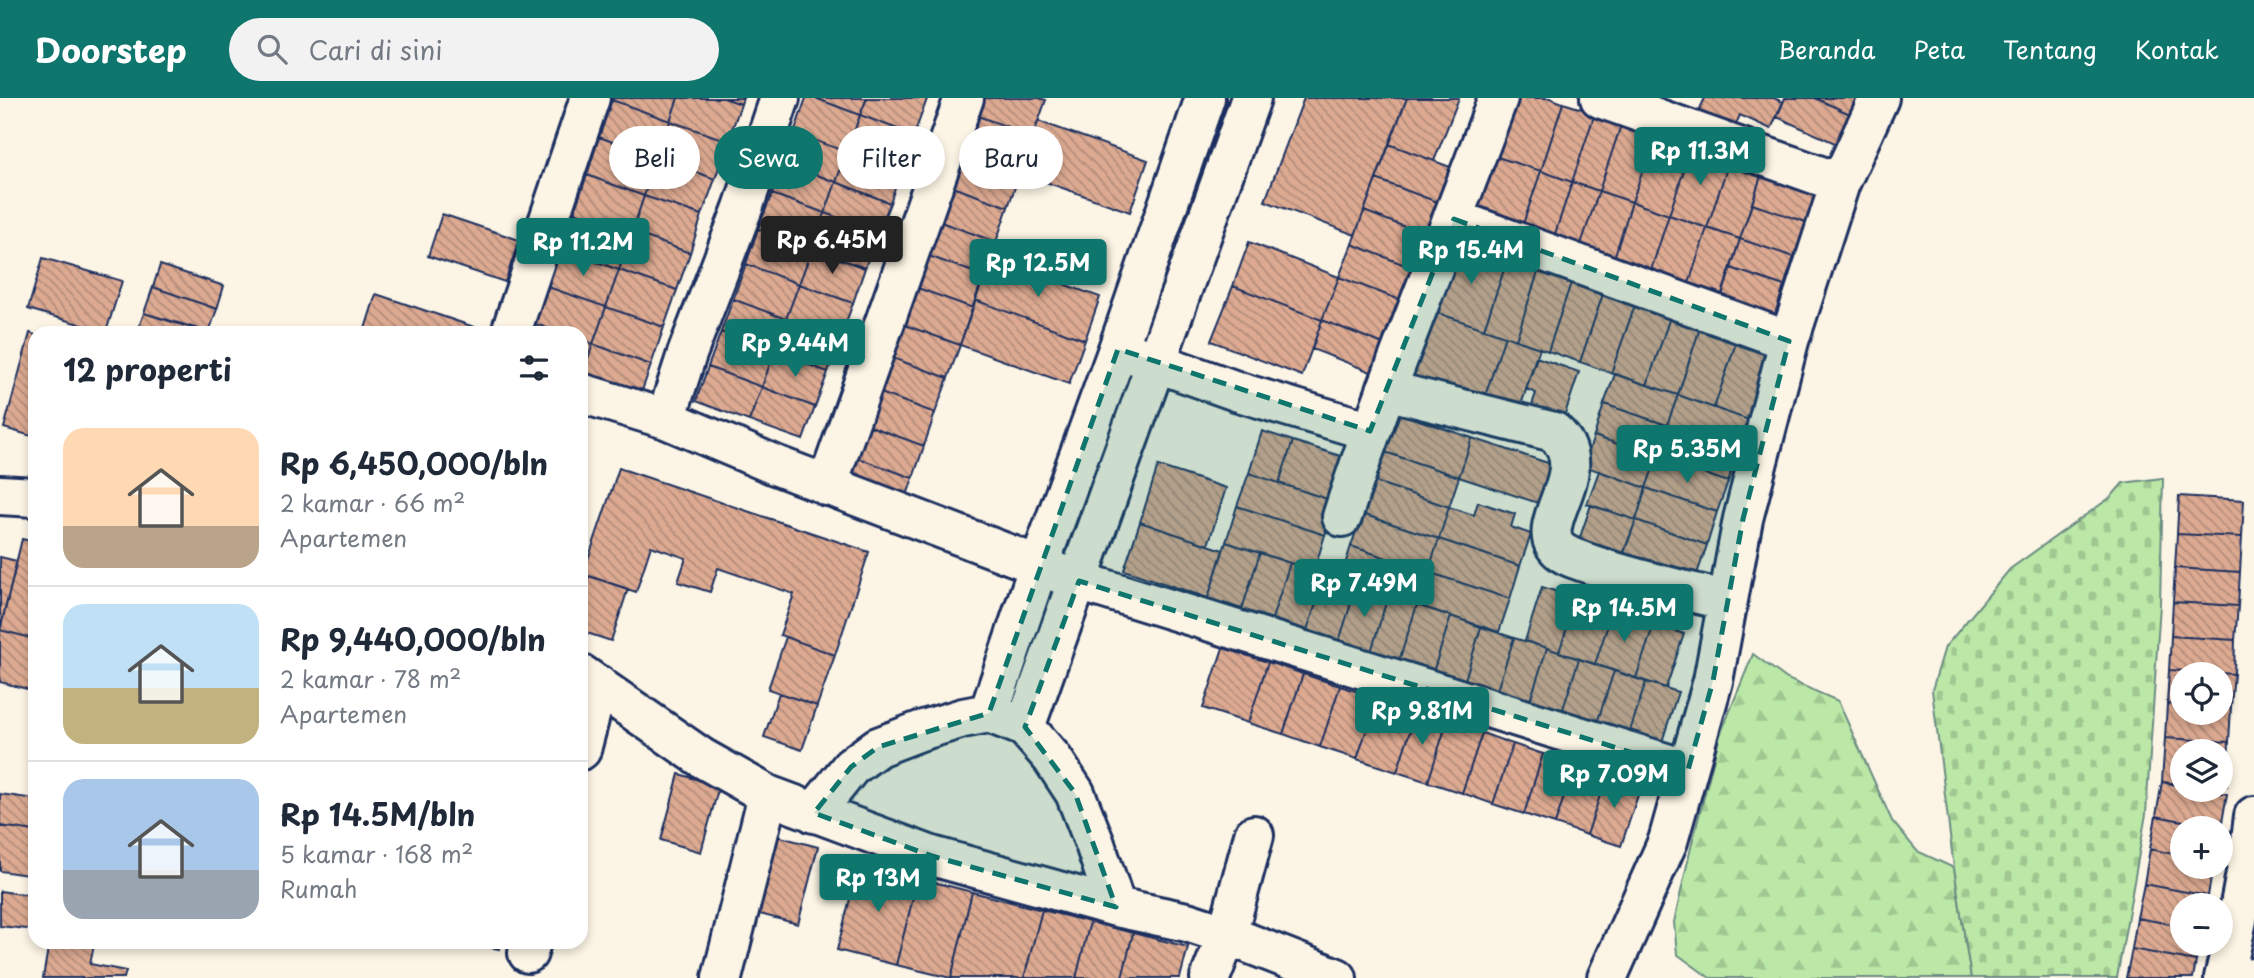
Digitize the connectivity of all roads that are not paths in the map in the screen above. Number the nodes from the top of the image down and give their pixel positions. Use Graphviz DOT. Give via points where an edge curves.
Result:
graph roads {
  1 [pos="590,98"];
  2 [pos="780,98"];
  3 [pos="964,98"];
  4 [pos="1205,98"];
  5 [pos="1251,98"];
  6 [pos="1498,98"];
  7 [pos="1600,98"];
  8 [pos="1879,98"];
  9 [pos="1686,112"];
  10 [pos="1840,183"];
  11 [pos="1454,219"];
  12 [pos="513,326"];
  13 [pos="1790,341"];
  14 [pos="1118,349"];
  15 [pos="1155,362"];
  16 [pos="1386,390"];
  17 [pos="588,395"];
  18 [pos="666,418"];
  19 [pos="1370,431"];
  20 [pos="828,486"];
  21 [pos="0,495"];
  22 [pos="28,497"];
  23 [pos="1342,517"];
  24 [pos="1039,565"];
  25 [pos="1079,581"];
  26 [pos="1727,601"];
  27 [pos="589,679"];
  28 [pos="989,713"];
  29 [pos="1025,726"];
  30 [pos="1688,770"];
  31 [pos="768,795"];
  32 [pos="814,813"];
  33 [pos="2254,816"];
  34 [pos="1254,835"];
  35 [pos="1116,907"];
  36 [pos="1227,935"];
  37 [pos="722,978"];
  38 [pos="1210,978"];
  39 [pos="1337,978"];
  40 [pos="1607,978"];
  41 [pos="2224,978"];
  1 -- 12 [label="street"];
  2 -- 18 [label="street"];
  3 -- 20 [label="street"];
  4 -- 14 [label="street"];
  5 -- 15 [label="street"];
  6 -- 11 [label="street"];
  7 -- 9 [label="street"];
  8 -- 10 [label="street"];
  9 -- 10 [label="street"];
  10 -- 13 [label="street"];
  11 -- 13 [label="street"];
  11 -- 16 [label="street"];
  13 -- 26 [label="street" via="1743,519"];
  14 -- 15 [label="street"];
  14 -- 24 [label="street"];
  15 -- 19 [label="street"];
  15 -- 25 [label="street"];
  16 -- 19 [label="street"];
  16 -- 26 [label="street" via="1554,432 1564,441 1570,465 1552,533 1560,551 1615,572"];
  17 -- 18 [label="street"];
  18 -- 20 [label="street"];
  19 -- 23 [label="street"];
  20 -- 24 [label="street"];
  21 -- 22 [label="street"];
  24 -- 25 [label="street"];
  24 -- 28 [label="street"];
  25 -- 29 [label="street"];
  25 -- 30 [label="street"];
  26 -- 30 [label="street" via="1713,681"];
  27 -- 31 [label="street" via="702,758"];
  28 -- 29 [label="street"];
  28 -- 32 [label="street" via="878,747 851,767"];
  29 -- 35 [label="street" via="1075,793"];
  30 -- 40 [label="street" via="1668,841"];
  31 -- 32 [label="street"];
  31 -- 37 [label="street"];
  32 -- 35 [label="street" via="932,856"];
  33 -- 41 [label="street"];
  34 -- 36 [label="street"];
  35 -- 36 [label="street"];
  36 -- 38 [label="street"];
  36 -- 39 [label="street"];
}
